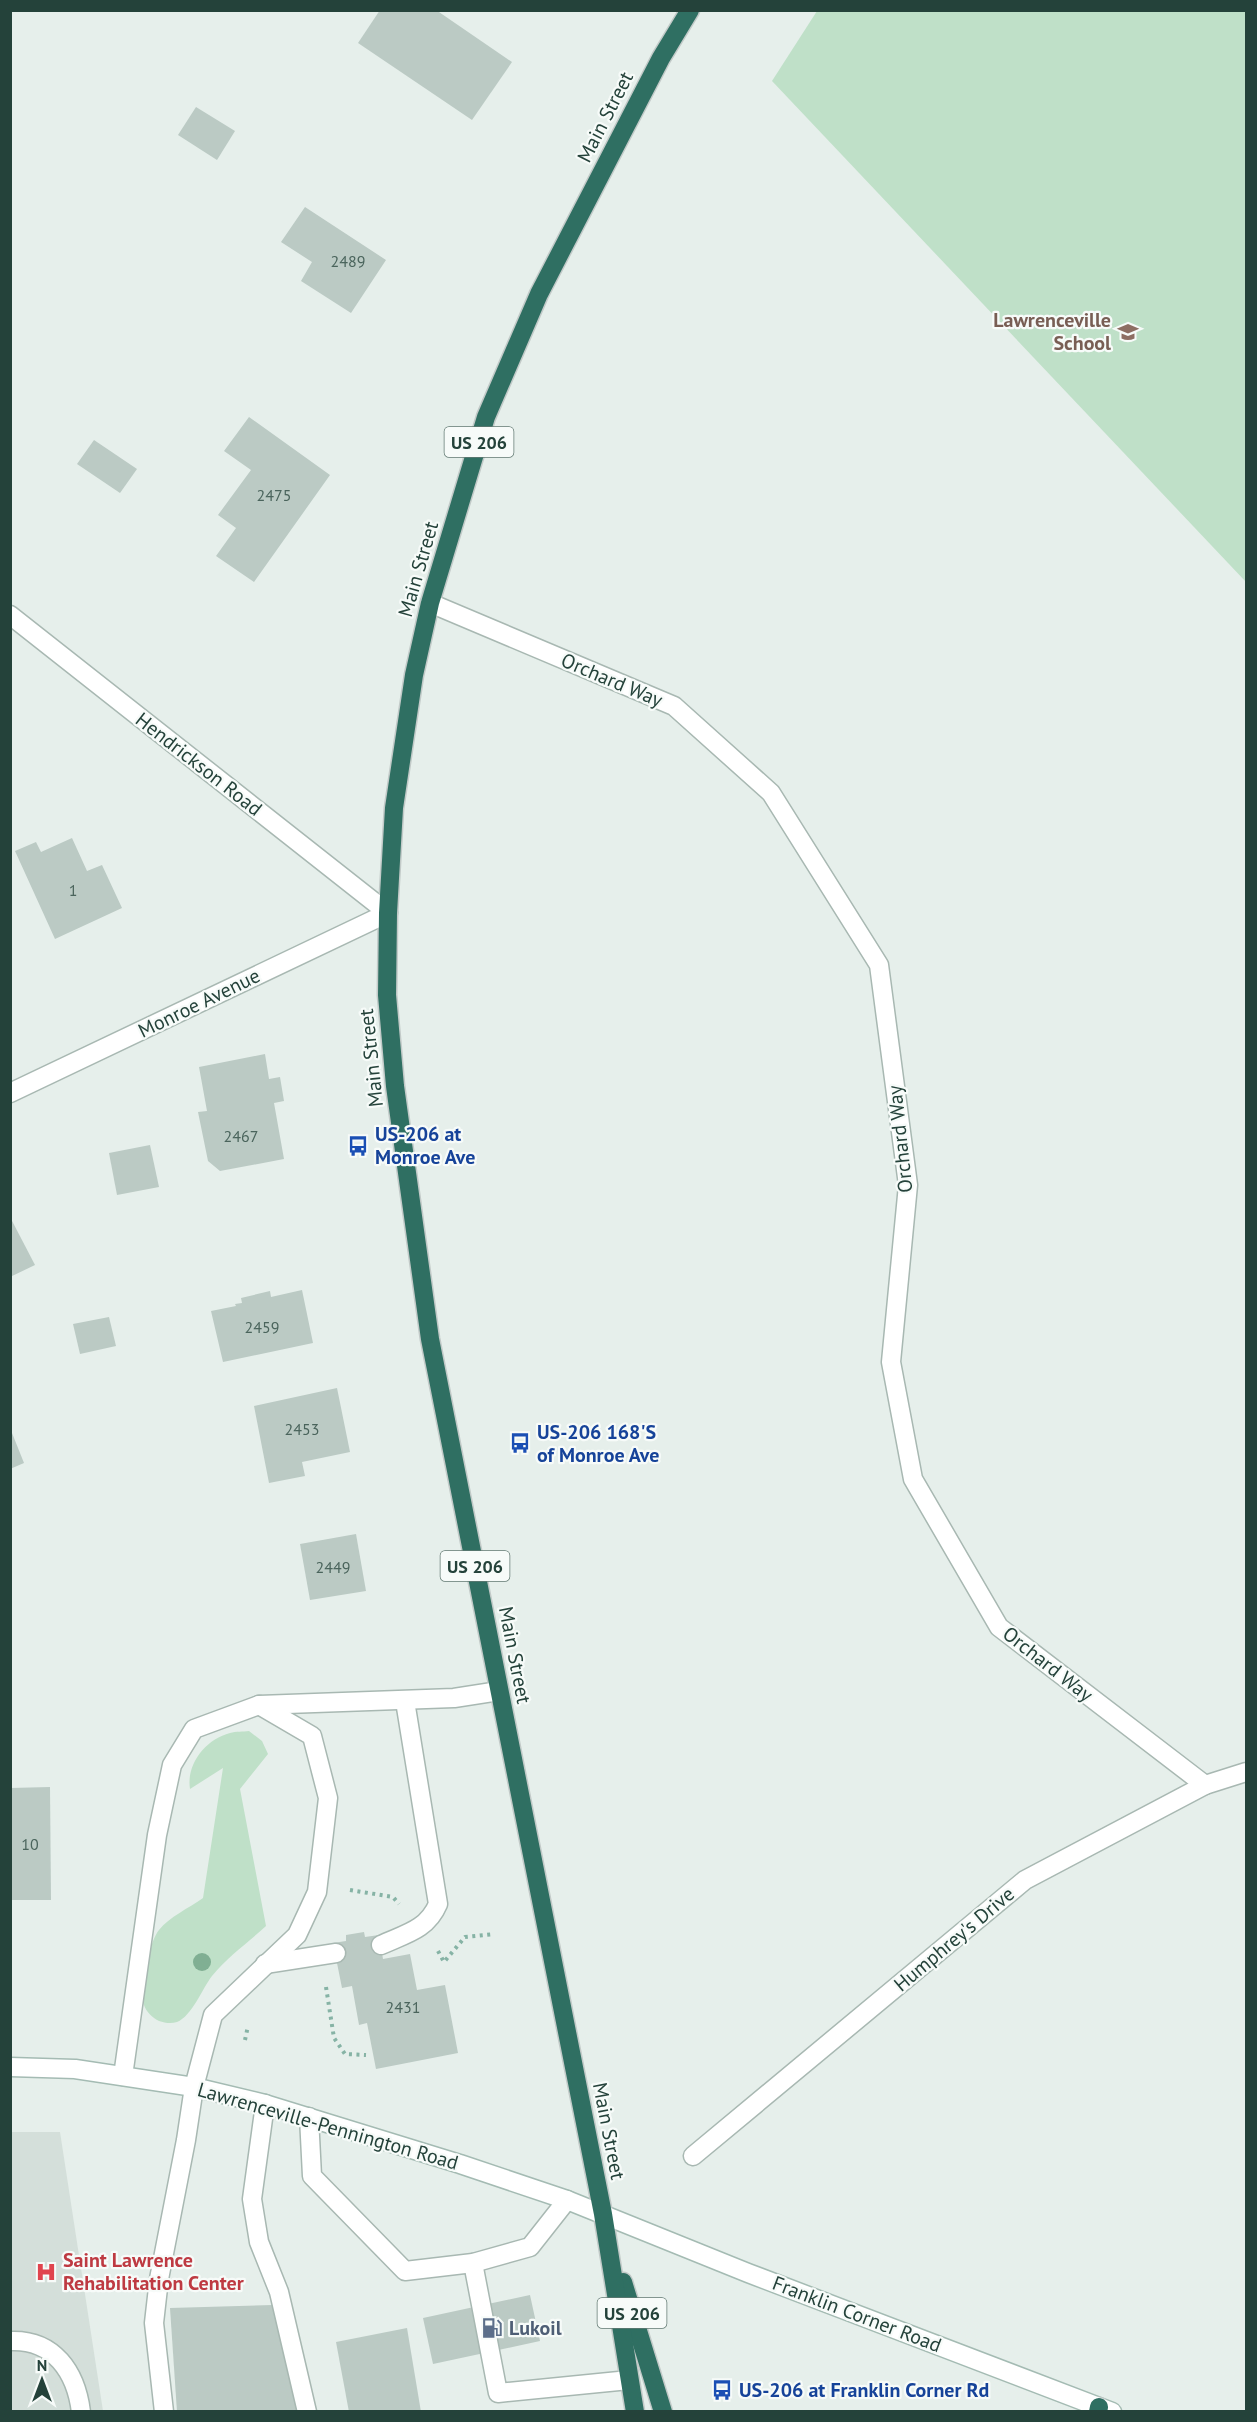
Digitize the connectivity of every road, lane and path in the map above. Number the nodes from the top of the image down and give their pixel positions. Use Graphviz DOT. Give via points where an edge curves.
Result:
graph roads {
  1 [pos="690,10"];
  2 [pos="430,603"];
  3 [pos="10,615"];
  4 [pos="388,913"];
  5 [pos="10,1093"];
  6 [pos="499,1691"];
  7 [pos="405,1701"];
  8 [pos="259,1705"];
  9 [pos="1246,1772"];
  10 [pos="1205,1785"];
  11 [pos="494,1934"];
  12 [pos="381,1945"];
  13 [pos="435,1947"];
  14 [pos="336,1953"];
  15 [pos="265,1964"];
  16 [pos="326,1980"];
  17 [pos="249,2017"];
  18 [pos="245,2040"];
  19 [pos="366,2055"];
  20 [pos="10,2067"];
  21 [pos="123,2076"];
  22 [pos="194,2087"];
  23 [pos="265,2104"];
  24 [pos="309,2117"];
  25 [pos="693,2156"];
  26 [pos="567,2200"];
  27 [pos="603,2214"];
  28 [pos="472,2263"];
  29 [pos="10,2341"];
  30 [pos="629,2380"];
  31 [pos="1103,2410"];
  32 [pos="81,2412"];
  33 [pos="164,2412"];
  34 [pos="307,2412"];
  35 [pos="635,2412"];
  36 [pos="663,2412"];
  1 -- 2 [label="highway, Main Street / US 206" via="661,58 539,294 486,417"];
  2 -- 4 [label="highway, Main Street / US 206" via="414,675 394,808"];
  2 -- 10 [label="street, Orchard Way" via="674,706 771,793 879,965 908,1185 891,1362 913,1479 999,1627"];
  3 -- 4 [label="street, Hendrickson Road"];
  4 -- 5 [label="street, Monroe Avenue"];
  4 -- 6 [label="highway, Main Street / US 206" via="387,995 395,1086 429,1328"];
  6 -- 7 [label="street"];
  6 -- 27 [label="highway, Main Street / US 206"];
  7 -- 8 [label="street"];
  7 -- 12 [label="street" via="438,1904 432,1917 419,1928"];
  8 -- 15 [label="street" via="312,1736 328,1798 317,1892 297,1935"];
  8 -- 21 [label="street" via="194,1729 172,1765 157,1835"];
  9 -- 10 [label="street, Humphrey's Drive"];
  10 -- 25 [label="street, Humphrey's Drive" via="1025,1880"];
  11 -- 13 [label="path" via="465,1937 444,1962"];
  14 -- 15 [label="street"];
  15 -- 22 [label="street" via="213,2015"];
  16 -- 19 [label="path" via="334,2038 345,2054"];
  17 -- 18 [label="path"];
  20 -- 21 [label="street, Lawrenceville-Pennington Road" via="75,2069"];
  21 -- 22 [label="street, Lawrenceville-Pennington Road"];
  22 -- 23 [label="street, Lawrenceville-Pennington Road"];
  22 -- 33 [label="street" via="154,2323"];
  23 -- 24 [label="street, Lawrenceville-Pennington Road"];
  23 -- 34 [label="street" via="252,2199 259,2242 279,2292"];
  24 -- 26 [label="street, Lawrenceville-Pennington Road"];
  24 -- 28 [label="street" via="312,2176 405,2271"];
  26 -- 27 [label="street, Lawrenceville-Pennington Road"];
  26 -- 28 [label="street" via="530,2247"];
  27 -- 30 [label="highway, US 206"];
  27 -- 31 [label="street, Franklin Corner Road"];
  27 -- 36 [label="highway, US 206"];
  28 -- 30 [label="street" via="498,2393"];
  29 -- 32 [label="street" via="46,2347 68,2368"];
  30 -- 35 [label="highway, US 206"];
}
